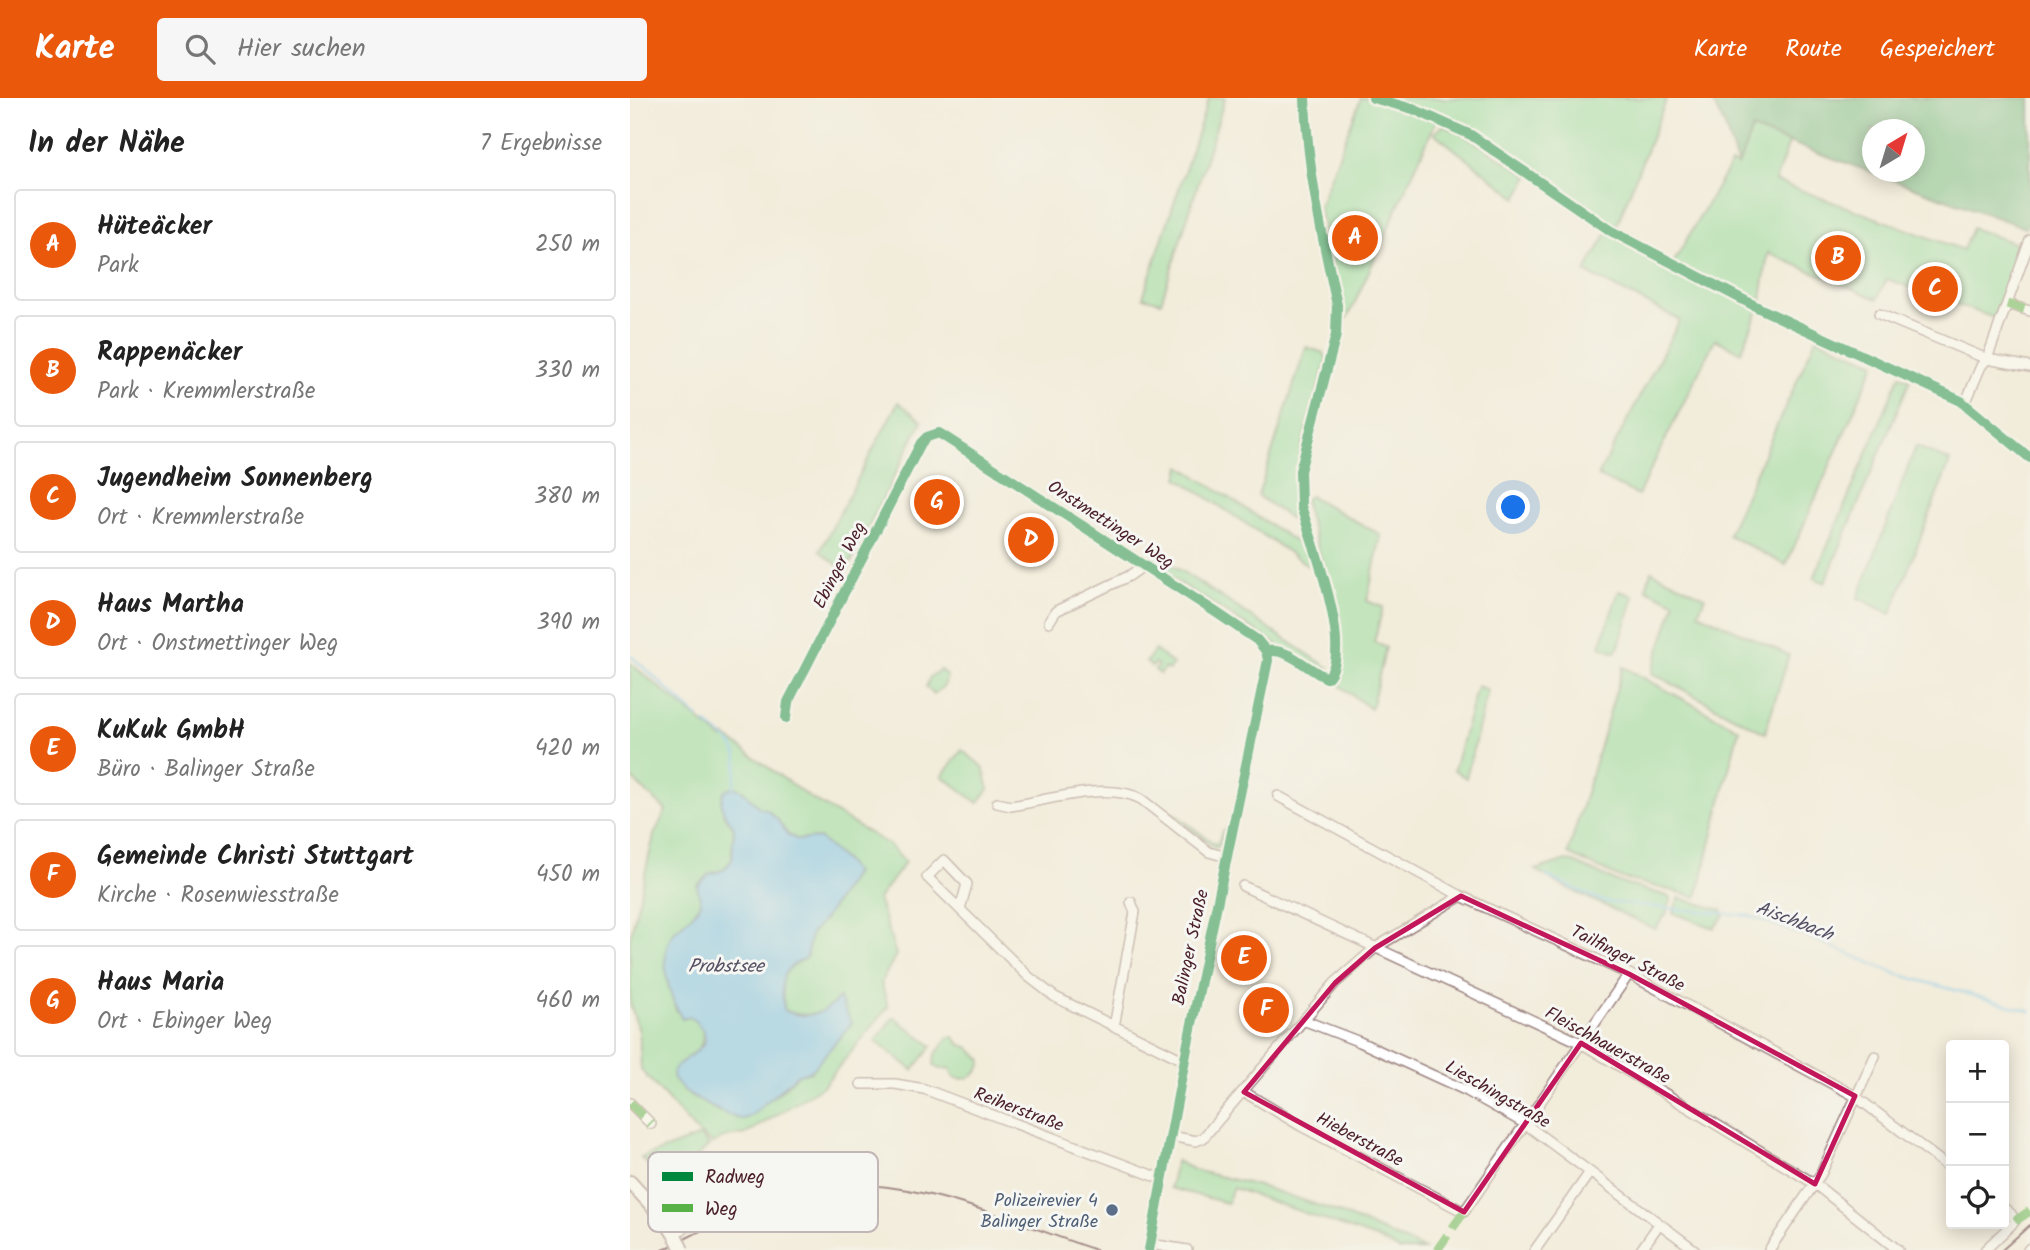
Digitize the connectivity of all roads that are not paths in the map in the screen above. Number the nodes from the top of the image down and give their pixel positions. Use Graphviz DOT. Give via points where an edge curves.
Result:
graph roads {
  1 [pos="2030,240"];
  2 [pos="2007,304"];
  3 [pos="2030,311"];
  4 [pos="1879,314"];
  5 [pos="1987,359"];
  6 [pos="2030,367"];
  7 [pos="1965,404"];
  8 [pos="933,433"];
  9 [pos="1143,566"];
  10 [pos="1049,622"];
  11 [pos="1266,651"];
  12 [pos="786,718"];
  13 [pos="1278,796"];
  14 [pos="997,803"];
  15 [pos="1227,857"];
  16 [pos="1243,886"];
  17 [pos="1461,896"];
  18 [pos="1131,902"];
  19 [pos="960,909"];
  20 [pos="1375,948"];
  21 [pos="1629,974"];
  22 [pos="1303,1020"];
  23 [pos="1114,1027"];
  24 [pos="1581,1043"];
  25 [pos="1875,1056"];
  26 [pos="1185,1061"];
  27 [pos="861,1084"];
  28 [pos="1244,1092"];
  29 [pos="1855,1096"];
  30 [pos="630,1103"];
  31 [pos="1524,1123"];
  32 [pos="651,1124"];
  33 [pos="1171,1136"];
  34 [pos="1947,1166"];
  35 [pos="1590,1172"];
  36 [pos="1162,1179"];
  37 [pos="630,1182"];
  38 [pos="1815,1184"];
  39 [pos="648,1202"];
  40 [pos="2009,1212"];
  41 [pos="1659,1224"];
  42 [pos="2009,1227"];
  43 [pos="2007,1229"];
  44 [pos="672,1232"];
  45 [pos="681,1232"];
  46 [pos="675,1236"];
  47 [pos="1149,1247"];
  48 [pos="682,1250"];
  49 [pos="1187,1250"];
  50 [pos="1535,1250"];
  51 [pos="1641,1250"];
  52 [pos="1695,1250"];
  53 [pos="1769,1250"];
  54 [pos="1898,1250"];
  55 [pos="1985,1250"];
  1 -- 2 [label="street"];
  2 -- 3 [label="street"];
  2 -- 5 [label="street"];
  4 -- 5 [label="street"];
  5 -- 6 [label="street"];
  5 -- 7 [label="street"];
  8 -- 9 [label="street, Onstmettinger Weg"];
  8 -- 12 [label="street, Ebinger Weg" via="921,443 788,702"];
  9 -- 10 [label="street, Onstmettinger Weg" via="1056,611"];
  9 -- 11 [label="street, Onstmettinger Weg" via="1257,640"];
  11 -- 15 [label="street, Balinger Straße" via="1268,660"];
  13 -- 17 [label="street, Tailfinger Straße"];
  14 -- 15 [label="street" via="1011,806 1104,790 1129,792 1209,852"];
  15 -- 26 [label="street, Balinger Straße"];
  16 -- 20 [label="street, Fleischhauerstraße"];
  17 -- 20 [label="street"];
  17 -- 21 [label="street, Tailfinger Straße"];
  18 -- 23 [label="street" via="1135,912"];
  19 -- 19 [label="street" via="927,877 944,860 967,884"];
  19 -- 23 [label="street" via="1055,997"];
  20 -- 22 [label="street"];
  20 -- 24 [label="street, Fleischhauerstraße"];
  21 -- 24 [label="street"];
  21 -- 29 [label="street, Tailfinger Straße"];
  22 -- 28 [label="street"];
  22 -- 31 [label="street, Lieschingstraße" via="1467,1091"];
  23 -- 26 [label="street"];
  24 -- 31 [label="street"];
  24 -- 38 [label="street, Fleischhauerstraße"];
  25 -- 29 [label="street"];
  26 -- 33 [label="street, Balinger Straße"];
  27 -- 36 [label="street, Reiherstraße" via="924,1089"];
  28 -- 31 [label="street, Hieberstraße" via="1464,1212"];
  28 -- 33 [label="street" via="1203,1138"];
  29 -- 34 [label="street, Tailfinger Straße"];
  29 -- 38 [label="street"];
  30 -- 32 [label="street"];
  31 -- 35 [label="street, Lieschingstraße"];
  33 -- 36 [label="street, Balinger Straße"];
  35 -- 41 [label="street, Lieschingstraße"];
  35 -- 50 [label="street"];
  36 -- 47 [label="street, Balinger Straße"];
  37 -- 39 [label="main road"];
  38 -- 53 [label="street"];
  38 -- 54 [label="street, Fleischhauerstraße"];
  40 -- 42 [label="street" via="2015,1221"];
  41 -- 51 [label="street"];
  41 -- 52 [label="street, Lieschingstraße"];
  43 -- 55 [label="street"];
  44 -- 46 [label="main road"];
  45 -- 46 [label="street"];
  46 -- 48 [label="main road, bridge"];
  47 -- 49 [label="street"];
}
